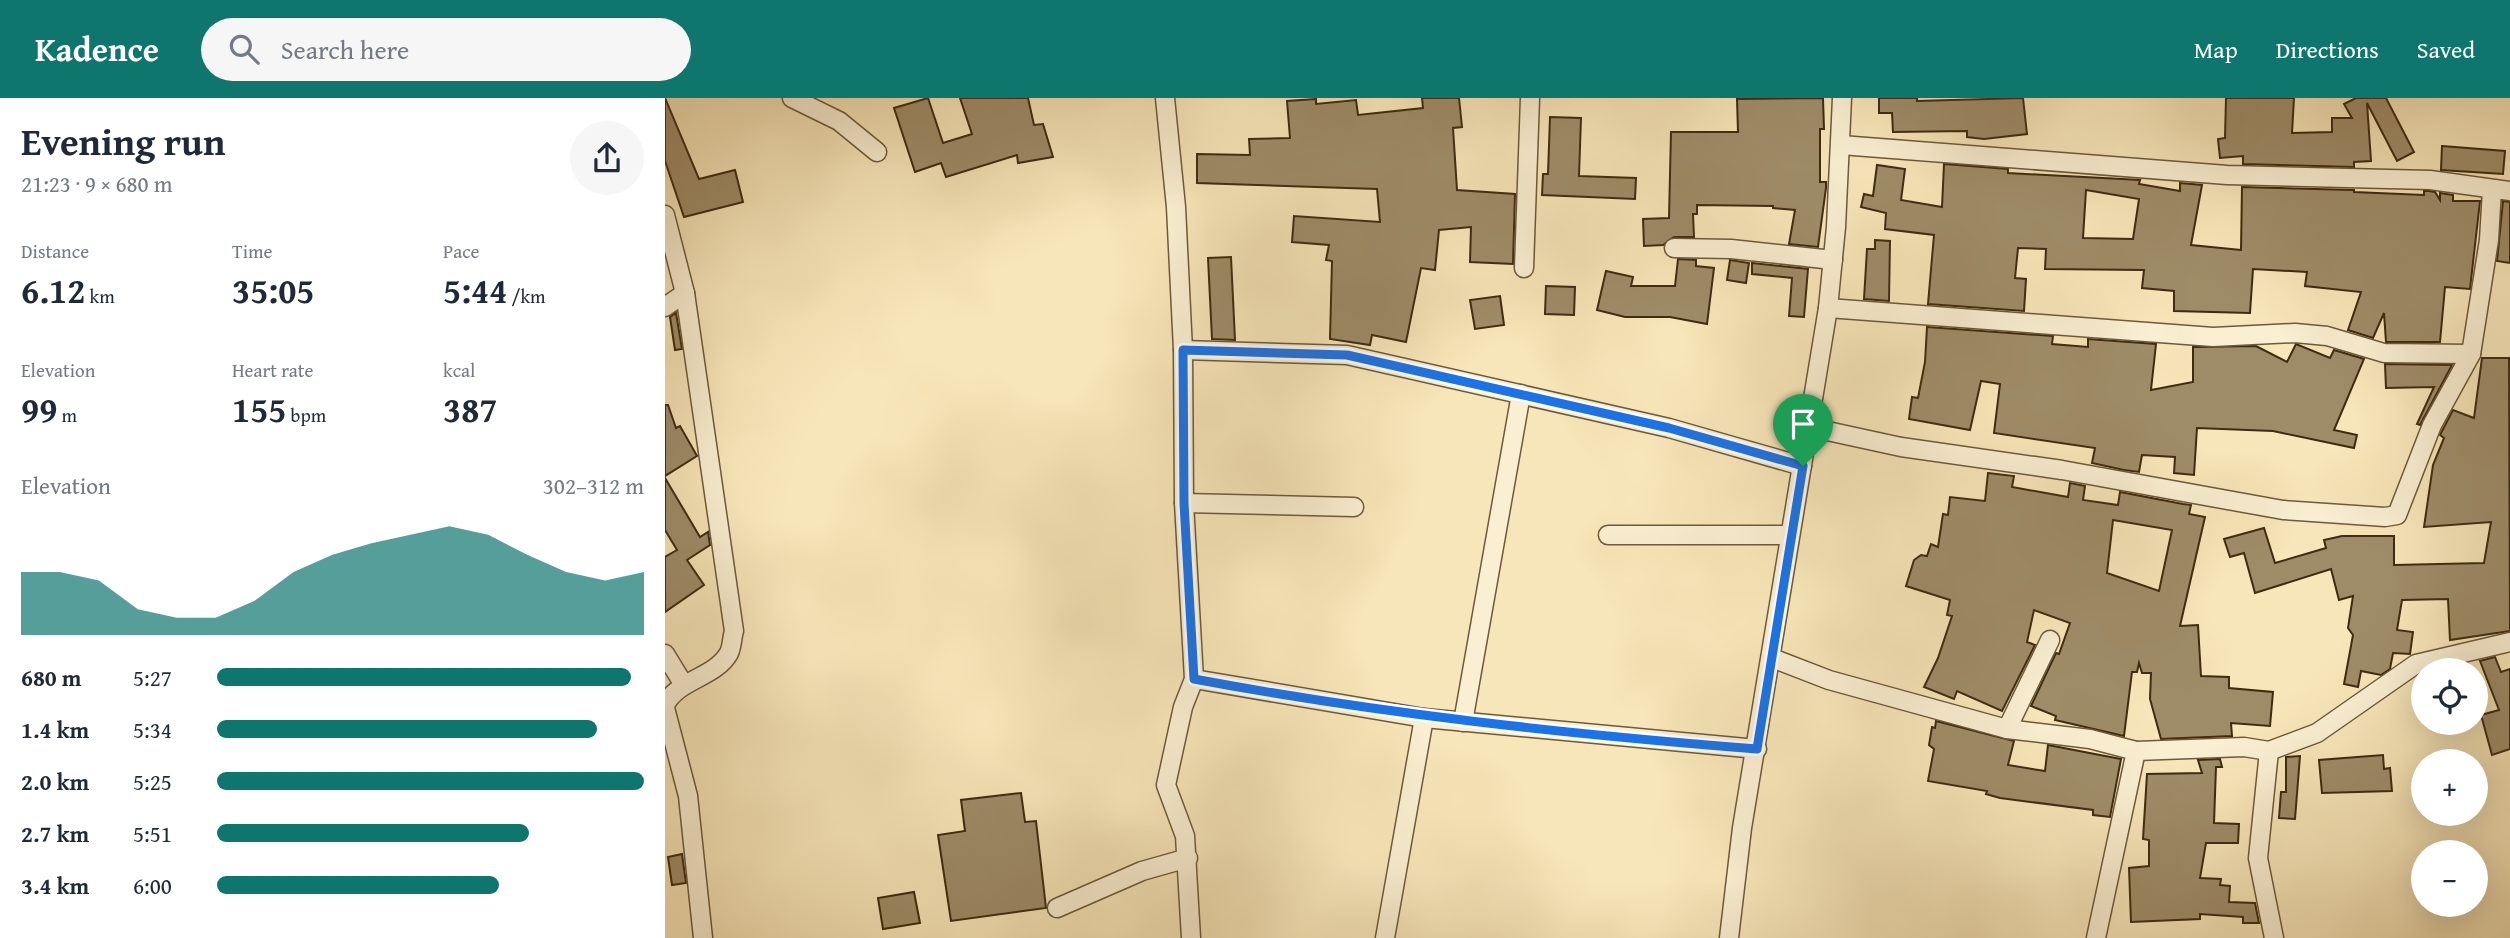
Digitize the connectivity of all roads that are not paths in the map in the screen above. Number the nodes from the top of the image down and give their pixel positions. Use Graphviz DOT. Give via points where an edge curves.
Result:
graph roads {
  1 [pos="792,98"];
  2 [pos="1165,98"];
  3 [pos="1530,98"];
  4 [pos="1842,98"];
  5 [pos="1841,145"];
  6 [pos="877,152"];
  7 [pos="2501,190"];
  8 [pos="665,215"];
  9 [pos="1674,248"];
  10 [pos="1833,260"];
  11 [pos="1524,268"];
  12 [pos="685,293"];
  13 [pos="665,307"];
  14 [pos="1828,308"];
  15 [pos="1183,350"];
  16 [pos="2471,354"];
  17 [pos="1521,394"];
  18 [pos="1809,427"];
  19 [pos="1803,466"];
  20 [pos="1184,503"];
  21 [pos="1354,507"];
  22 [pos="1608,535"];
  23 [pos="1790,535"];
  24 [pos="2050,640"];
  25 [pos="2510,642"];
  26 [pos="665,654"];
  27 [pos="1772,658"];
  28 [pos="1194,679"];
  29 [pos="684,685"];
  30 [pos="665,707"];
  31 [pos="1424,718"];
  32 [pos="1463,722"];
  33 [pos="2007,729"];
  34 [pos="1757,749"];
  35 [pos="2136,751"];
  36 [pos="2269,751"];
  37 [pos="1188,858"];
  38 [pos="1057,908"];
  39 [pos="703,938"];
  40 [pos="1191,938"];
  41 [pos="1385,938"];
  42 [pos="1729,938"];
  43 [pos="2096,938"];
  44 [pos="2274,938"];
  1 -- 6 [label="street" via="839,121"];
  2 -- 15 [label="street"];
  3 -- 11 [label="street"];
  4 -- 5 [label="street"];
  5 -- 7 [label="street" via="2227,175 2430,180"];
  5 -- 10 [label="street"];
  7 -- 16 [label="street"];
  8 -- 12 [label="street"];
  9 -- 10 [label="street"];
  10 -- 14 [label="street"];
  12 -- 13 [label="street"];
  12 -- 29 [label="street" via="734,631 729,653"];
  14 -- 16 [label="street" via="2213,337 2295,333 2327,336 2384,354"];
  14 -- 18 [label="street"];
  15 -- 17 [label="street" via="1347,355"];
  15 -- 20 [label="street"];
  16 -- 18 [label="street" via="2432,425 2396,515 2385,517 2283,510 2062,470 1901,447"];
  17 -- 19 [label="street" via="1669,428"];
  17 -- 32 [label="street"];
  18 -- 19 [label="street"];
  19 -- 23 [label="street"];
  20 -- 21 [label="street"];
  20 -- 28 [label="street"];
  22 -- 23 [label="street"];
  23 -- 27 [label="street"];
  24 -- 33 [label="street"];
  25 -- 36 [label="street" via="2416,664 2317,733"];
  26 -- 29 [label="street"];
  27 -- 33 [label="street" via="1829,680"];
  27 -- 34 [label="street"];
  28 -- 31 [label="street"];
  28 -- 37 [label="street" via="1165,785 1179,815"];
  29 -- 30 [label="street" via="671,693"];
  30 -- 39 [label="street" via="688,796"];
  31 -- 32 [label="street"];
  31 -- 41 [label="street"];
  32 -- 34 [label="street"];
  33 -- 35 [label="street" via="2090,739"];
  34 -- 42 [label="street"];
  35 -- 36 [label="street" via="2245,747"];
  35 -- 43 [label="street"];
  36 -- 44 [label="street" via="2258,858"];
  37 -- 38 [label="street" via="1142,871"];
  37 -- 40 [label="street"];
}
